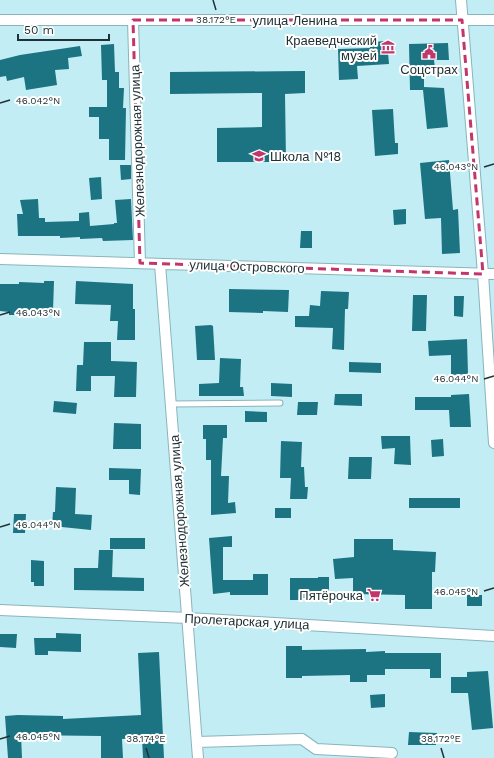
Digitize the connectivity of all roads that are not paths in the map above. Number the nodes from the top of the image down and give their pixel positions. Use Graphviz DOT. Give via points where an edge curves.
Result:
graph roads {
  1 [pos="461,0"];
  2 [pos="0,20"];
  3 [pos="133,20"];
  4 [pos="462,20"];
  5 [pos="494,20"];
  6 [pos="0,259"];
  7 [pos="140,263"];
  8 [pos="160,264"];
  9 [pos="483,274"];
  10 [pos="494,274"];
  11 [pos="280,403"];
  12 [pos="171,404"];
  13 [pos="494,442"];
  14 [pos="0,610"];
  15 [pos="188,618"];
  16 [pos="494,636"];
  17 [pos="197,742"];
  18 [pos="392,753"];
  19 [pos="198,758"];
  1 -- 4 [label="street"];
  2 -- 3 [label="street, улица Ленина"];
  3 -- 4 [label="street, улица Ленина"];
  3 -- 7 [label="street, Железнодорожная улица"];
  4 -- 5 [label="street, улица Ленина"];
  4 -- 9 [label="street"];
  6 -- 7 [label="street, улица Островского"];
  7 -- 8 [label="street, улица Островского"];
  8 -- 9 [label="street, улица Островского"];
  8 -- 12 [label="street, Железнодорожная улица"];
  9 -- 10 [label="street, улица Островского"];
  9 -- 13 [label="street"];
  11 -- 12 [label="lane"];
  12 -- 15 [label="street, Железнодорожная улица"];
  14 -- 15 [label="street, Пролетарская улица"];
  15 -- 16 [label="street, Пролетарская улица"];
  15 -- 17 [label="street, Железнодорожная улица"];
  17 -- 18 [label="street" via="302,739 316,749"];
  17 -- 19 [label="street, Железнодорожная улица"];
}
